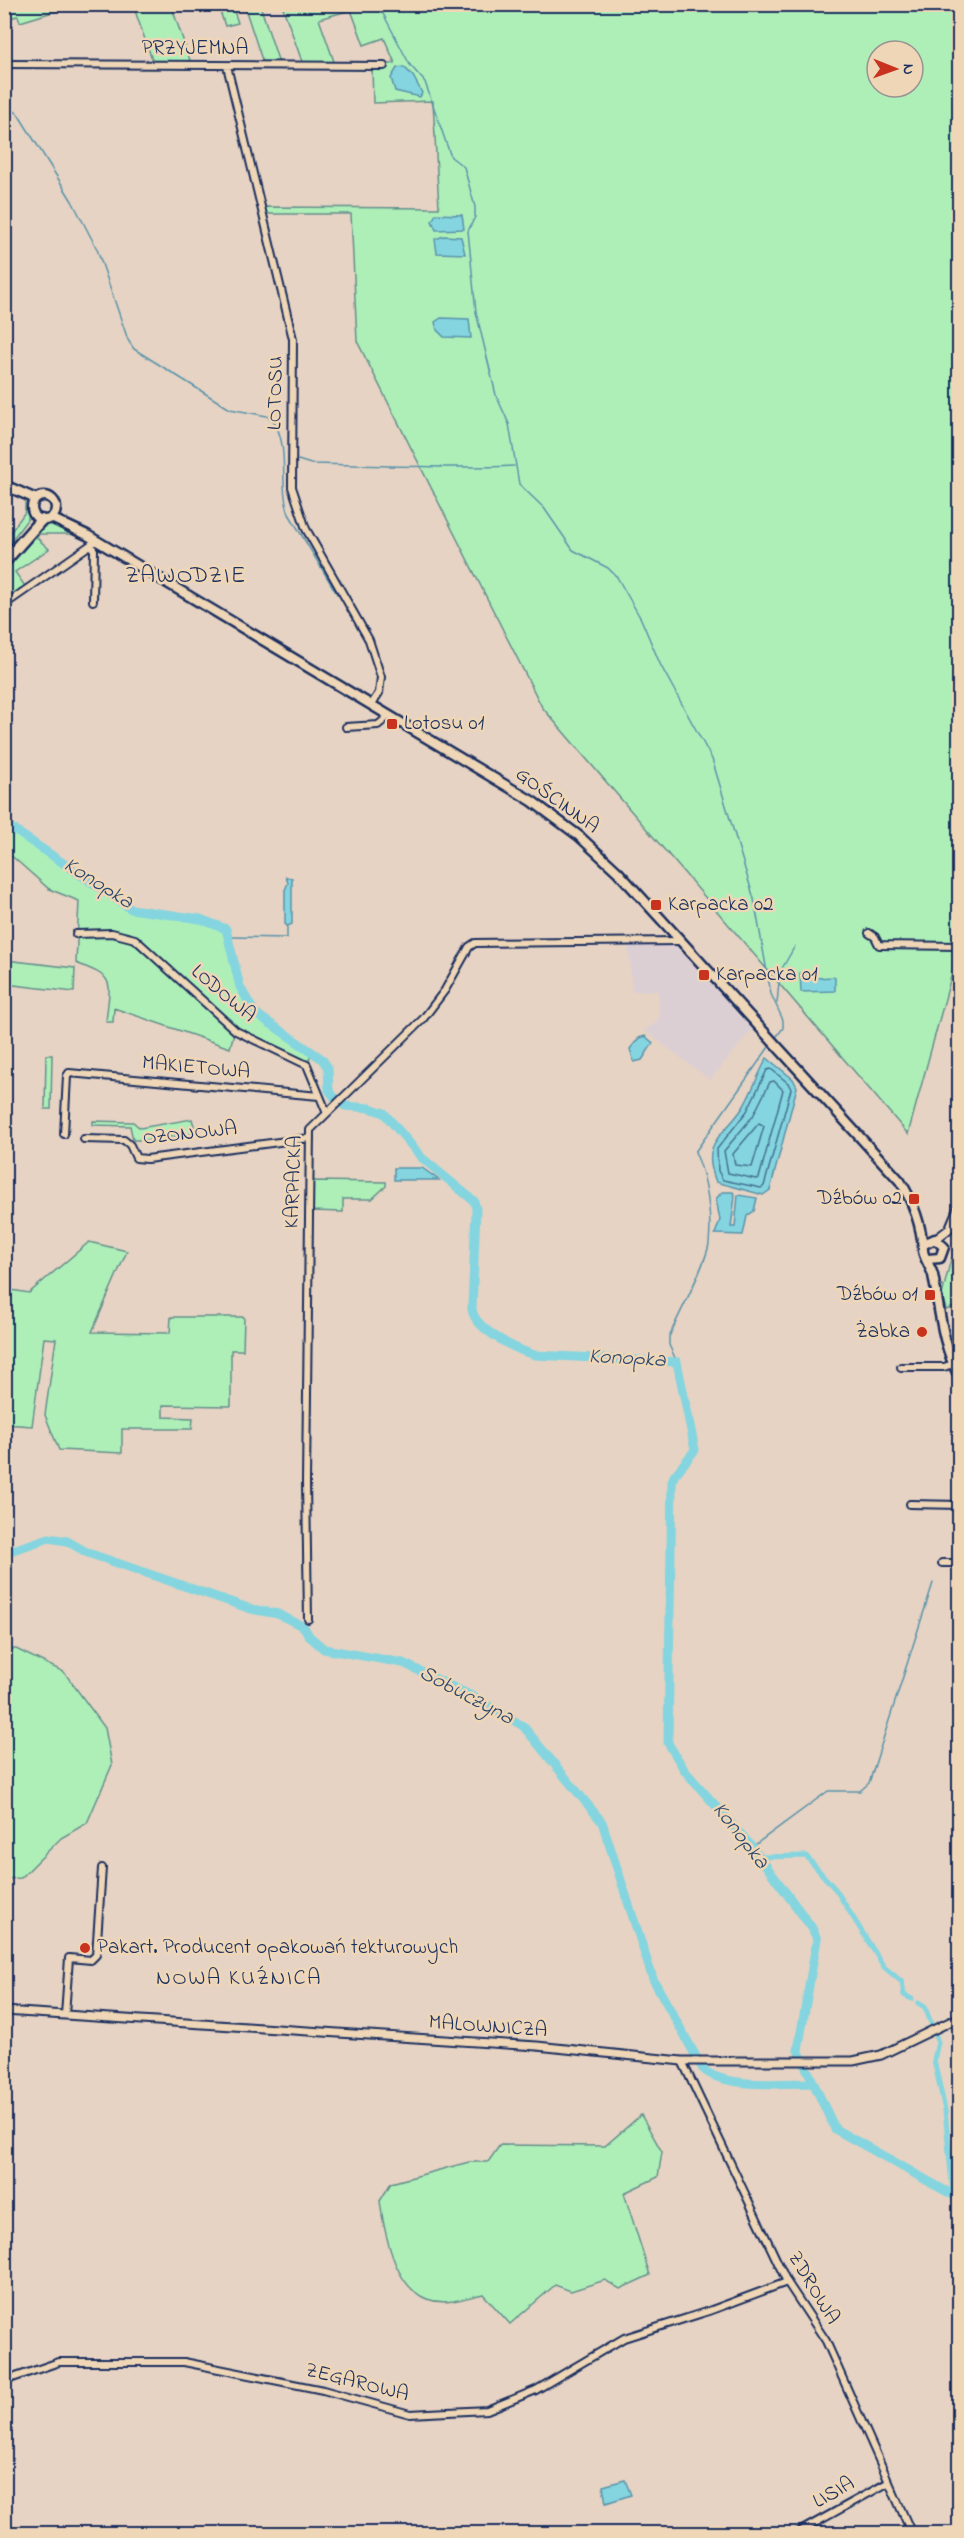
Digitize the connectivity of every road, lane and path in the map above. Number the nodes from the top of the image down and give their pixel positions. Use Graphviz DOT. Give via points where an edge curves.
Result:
graph roads {
  1 [pos="4,64"];
  2 [pos="227,66"];
  3 [pos="384,66"];
  4 [pos="7,486"];
  5 [pos="41,512"];
  6 [pos="94,543"];
  7 [pos="4,553"];
  8 [pos="4,562"];
  9 [pos="93,601"];
  10 [pos="4,605"];
  11 [pos="371,705"];
  12 [pos="389,716"];
  13 [pos="346,727"];
  14 [pos="869,933"];
  15 [pos="76,934"];
  16 [pos="681,941"];
  17 [pos="960,946"];
  18 [pos="319,1096"];
  19 [pos="326,1112"];
  20 [pos="64,1134"];
  21 [pos="310,1138"];
  22 [pos="84,1139"];
  23 [pos="960,1203"];
  24 [pos="934,1242"];
  25 [pos="932,1259"];
  26 [pos="953,1364"];
  27 [pos="901,1367"];
  28 [pos="960,1378"];
  29 [pos="910,1504"];
  30 [pos="960,1505"];
  31 [pos="942,1563"];
  32 [pos="960,1563"];
  33 [pos="308,1619"];
  34 [pos="102,1868"];
  35 [pos="4,2011"];
  36 [pos="65,2015"];
  37 [pos="960,2017"];
  38 [pos="682,2061"];
  39 [pos="787,2282"];
  40 [pos="4,2381"];
  41 [pos="889,2482"];
  42 [pos="795,2534"];
  43 [pos="912,2534"];
  1 -- 2 [label="street, PRZYJEMNA"];
  2 -- 3 [label="street, PRZYJEMNA"];
  2 -- 11 [label="street, LOTOSU" via="293,339 292,487 306,529 369,640 381,677 379,693"];
  4 -- 5 [label="main road, GOŚCINNA"];
  5 -- 6 [label="main road, GOŚCINNA" via="75,527"];
  5 -- 7 [label="highway"];
  5 -- 8 [label="highway"];
  6 -- 9 [label="street"];
  6 -- 10 [label="street"];
  6 -- 11 [label="main road, GOŚCINNA"];
  11 -- 12 [label="main road, GOŚCINNA"];
  12 -- 13 [label="street" via="378,725"];
  12 -- 16 [label="main road, GOŚCINNA" via="556,818 602,857"];
  14 -- 17 [label="street" via="879,945"];
  15 -- 18 [label="street, LODOWA" via="112,933 135,939 236,1031 307,1065"];
  16 -- 19 [label="street, KARPACKA" via="475,943 423,1019"];
  16 -- 24 [label="main road, GOŚCINNA" via="893,1171"];
  18 -- 19 [label="street, LODOWA"];
  18 -- 20 [label="street, MAKIETOWA" via="69,1073"];
  19 -- 21 [label="street, KARPACKA" via="313,1125"];
  21 -- 22 [label="street, OZONOWA" via="147,1159 136,1158 124,1140"];
  21 -- 33 [label="street, KARPACKA"];
  23 -- 24 [label="street" via="953,1221"];
  24 -- 25 [label="main road, GOŚCINNA" via="923,1252"];
  24 -- 25 [label="main road" via="943,1255"];
  25 -- 26 [label="main road, GOŚCINNA" via="941,1328"];
  26 -- 27 [label="street"];
  26 -- 28 [label="main road, GOŚCINNA"];
  29 -- 30 [label="street"];
  31 -- 32 [label="street"];
  34 -- 36 [label="street" via="96,1955 91,1960 69,1958"];
  35 -- 36 [label="street, MALOWNICZA"];
  36 -- 38 [label="street, MALOWNICZA" via="525,2046"];
  37 -- 38 [label="street, MALOWNICZA" via="881,2055 853,2061"];
  38 -- 39 [label="street, ZDROWA"];
  39 -- 40 [label="street, ZEGAROWA" via="624,2338 536,2390 487,2410 410,2414 323,2390 184,2361 68,2361"];
  39 -- 41 [label="street, ZDROWA" via="826,2341"];
  41 -- 42 [label="street, LISIA"];
  41 -- 43 [label="street, ZDROWA"];
}
